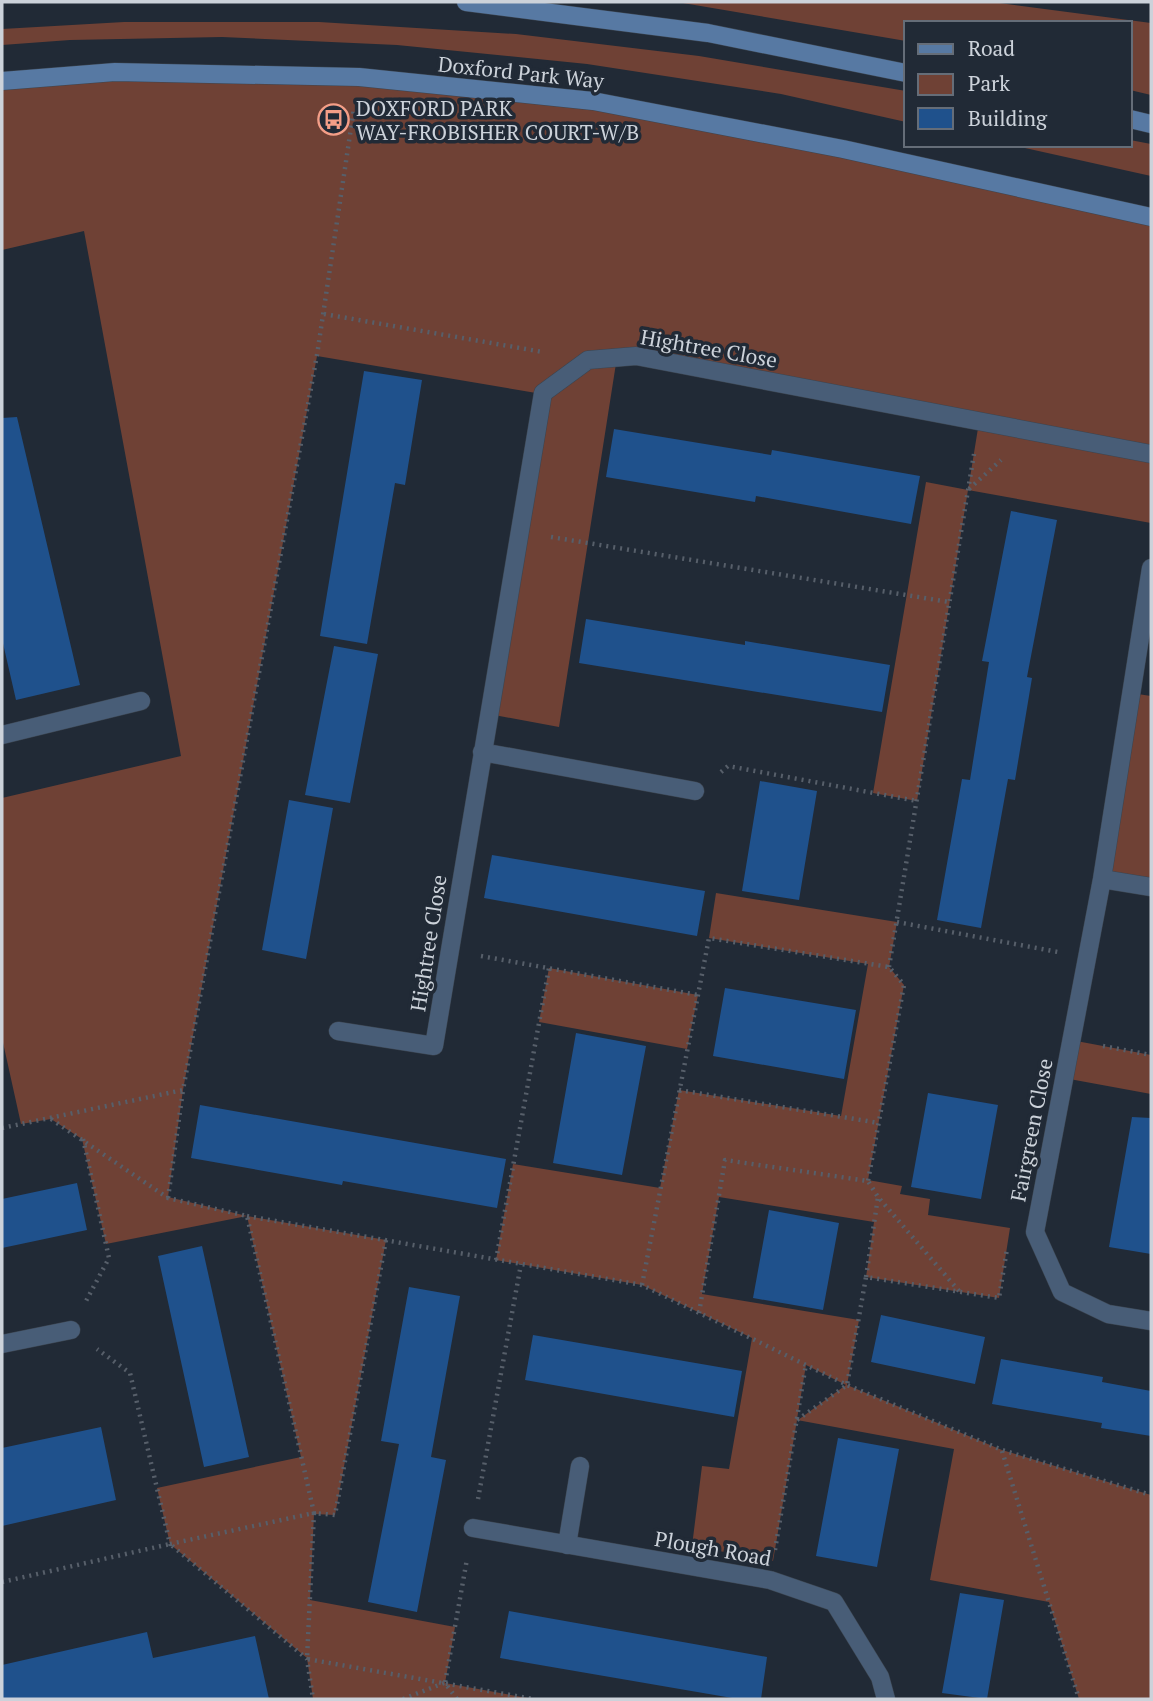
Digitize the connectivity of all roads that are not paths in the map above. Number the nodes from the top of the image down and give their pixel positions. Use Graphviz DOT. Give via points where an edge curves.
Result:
graph roads {
  1 [pos="466,2"];
  2 [pos="904,73"];
  3 [pos="2,81"];
  4 [pos="1132,119"];
  5 [pos="1151,124"];
  6 [pos="1151,217"];
  7 [pos="1151,454"];
  8 [pos="1151,569"];
  9 [pos="141,701"];
  10 [pos="2,735"];
  11 [pos="482,752"];
  12 [pos="695,791"];
  13 [pos="1102,879"];
  14 [pos="1151,887"];
  15 [pos="338,1031"];
  16 [pos="1151,1321"];
  17 [pos="71,1330"];
  18 [pos="2,1344"];
  19 [pos="580,1466"];
  20 [pos="473,1528"];
  21 [pos="567,1545"];
  22 [pos="886,1699"];
  1 -- 2 [label="main road" via="708,33"];
  3 -- 6 [label="main road, Doxford Park Way" via="115,72 359,77 593,101 843,149"];
  4 -- 5 [label="main road"];
  7 -- 11 [label="street, Hightree Close" via="636,356 588,360 543,393"];
  8 -- 13 [label="street, Fairgreen Close"];
  9 -- 10 [label="street"];
  11 -- 12 [label="street"];
  11 -- 15 [label="street, Hightree Close" via="434,1046"];
  13 -- 14 [label="street"];
  13 -- 16 [label="street, Fairgreen Close" via="1035,1232 1062,1292 1108,1314"];
  17 -- 18 [label="street"];
  19 -- 21 [label="street"];
  20 -- 21 [label="street, Plough Road"];
  21 -- 22 [label="street, Plough Road" via="770,1580 834,1602 880,1677"];
}
